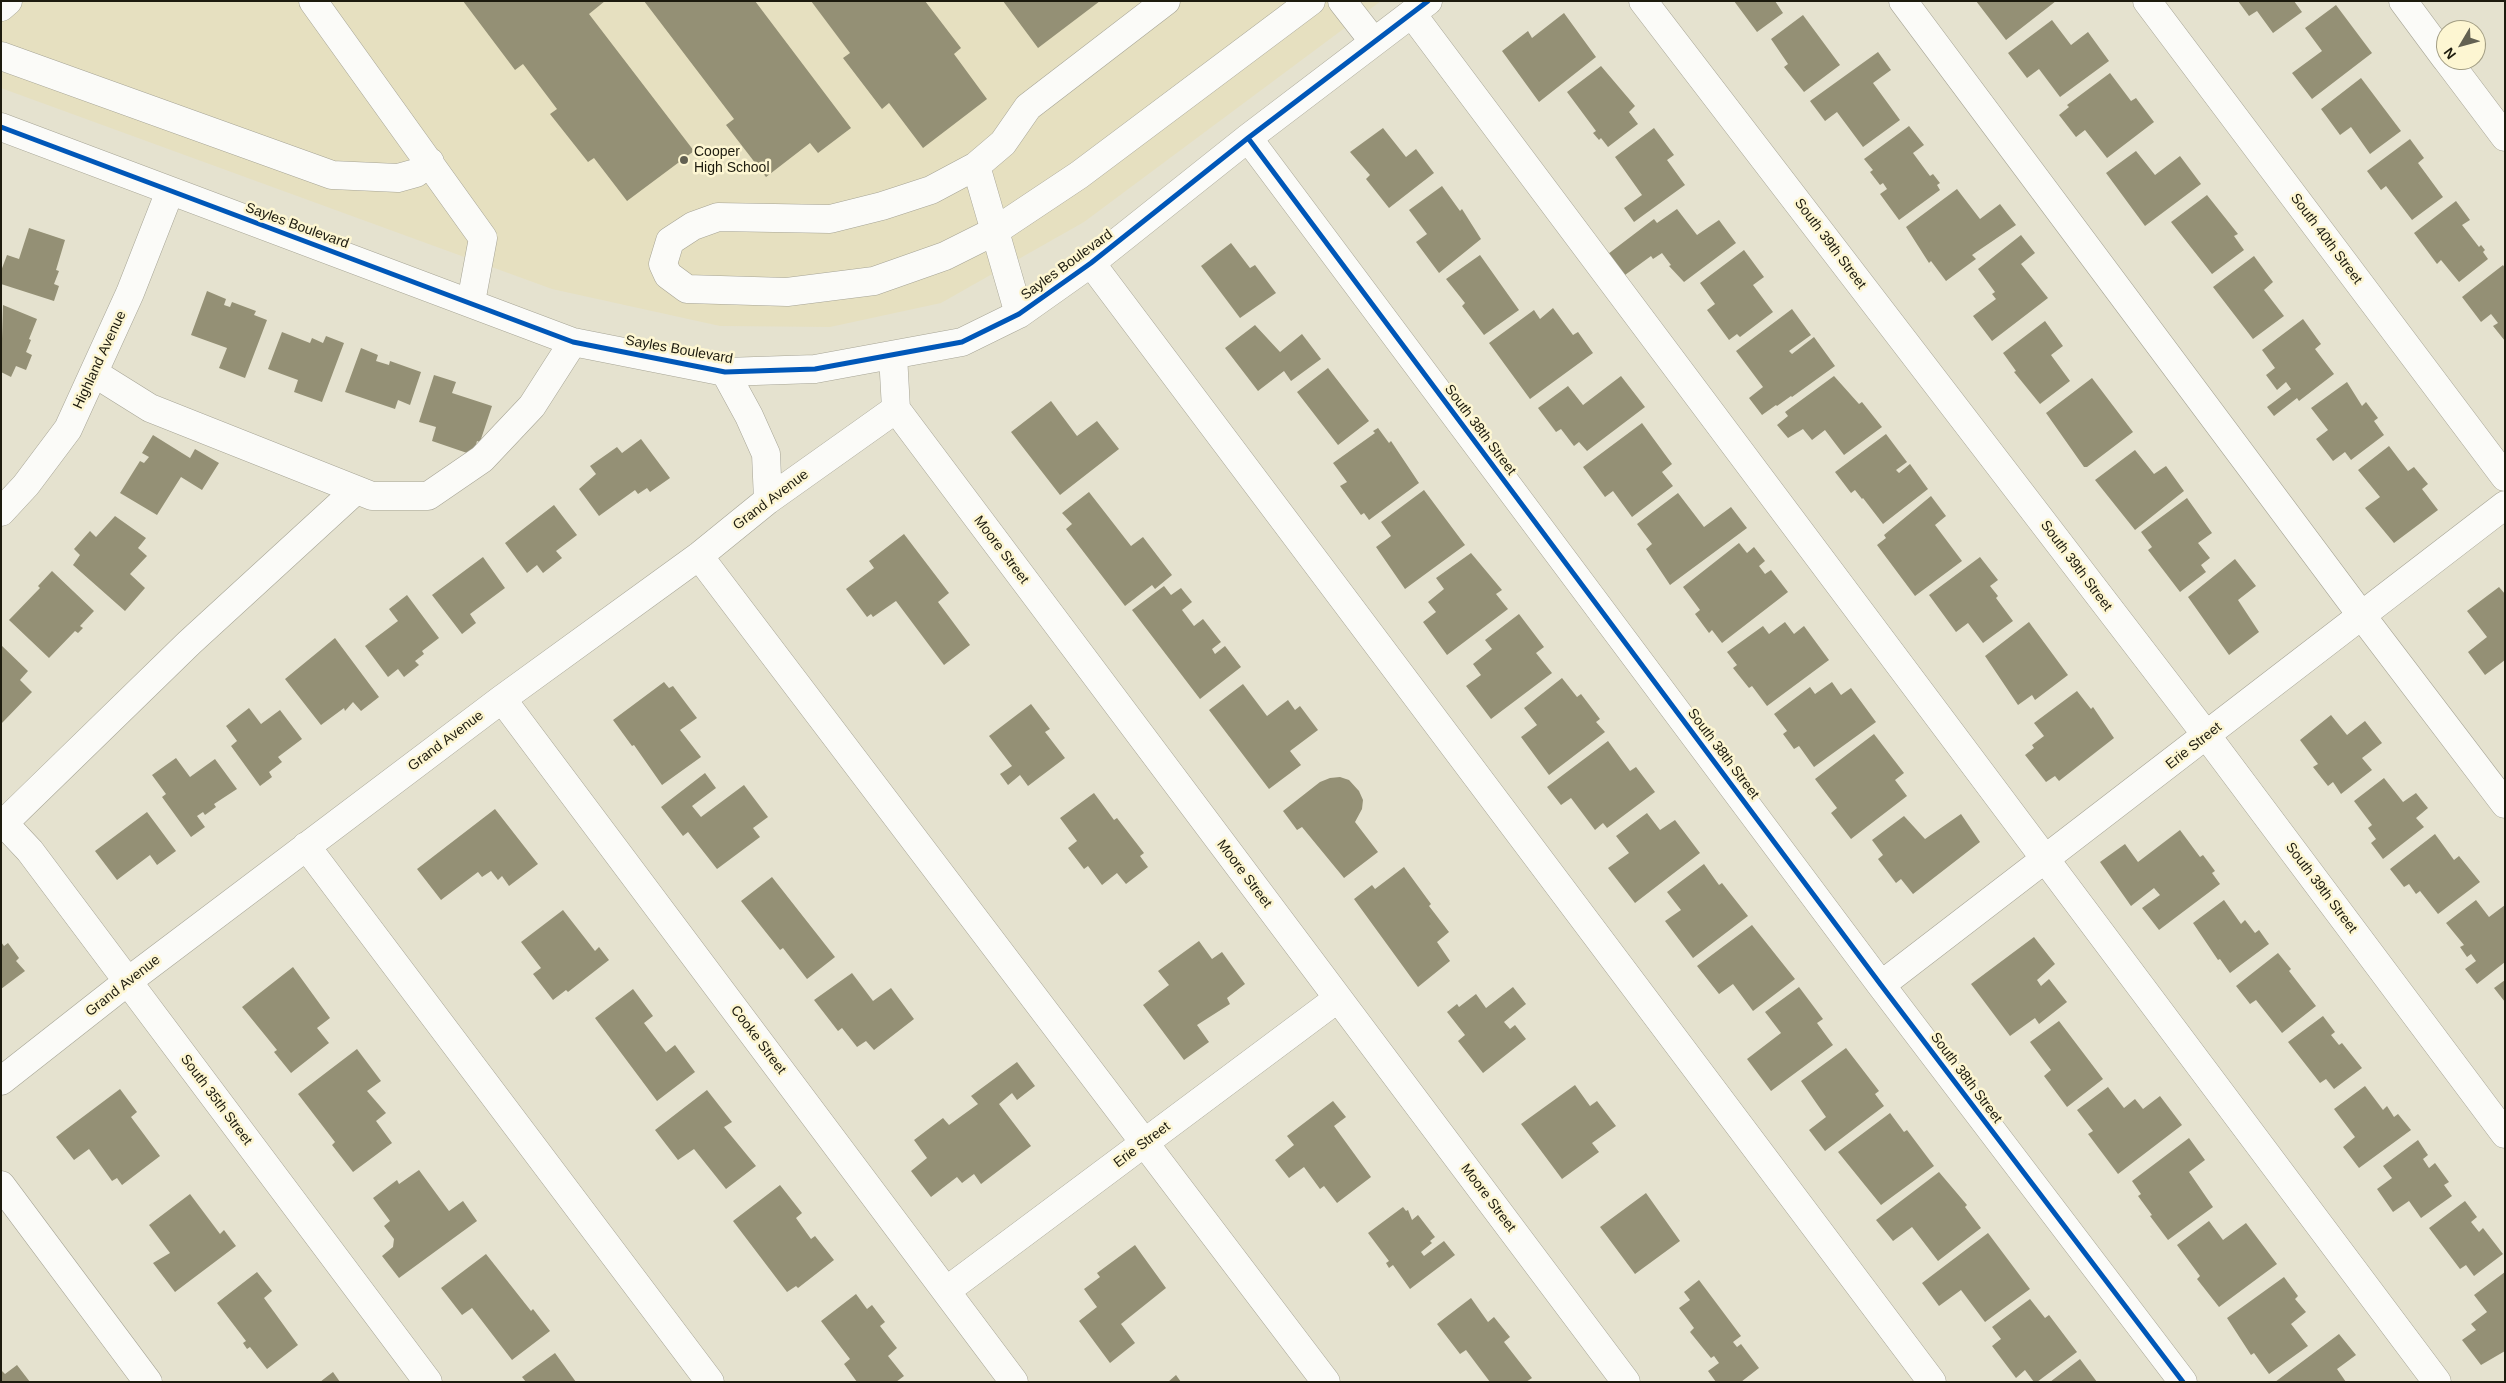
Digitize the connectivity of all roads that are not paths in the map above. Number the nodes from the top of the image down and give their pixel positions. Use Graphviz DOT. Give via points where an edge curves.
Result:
graph roads {
  1 [pos="8,1"];
  2 [pos="313,1"];
  3 [pos="1166,1"];
  4 [pos="1311,1"];
  5 [pos="1342,1"];
  6 [pos="1643,1"];
  7 [pos="1903,1"];
  8 [pos="2147,1"];
  9 [pos="2402,1"];
  10 [pos="1,7"];
  11 [pos="1420,8"];
  12 [pos="1374,42"];
  13 [pos="2436,46"];
  14 [pos="1,56"];
  15 [pos="2454,70"];
  16 [pos="1,127"];
  17 [pos="2505,137"];
  18 [pos="1248,138"];
  19 [pos="430,162"];
  20 [pos="976,166"];
  21 [pos="170,191"];
  22 [pos="994,230"];
  23 [pos="1091,263"];
  24 [pos="470,302"];
  25 [pos="1019,314"];
  26 [pos="573,342"];
  27 [pos="893,355"];
  28 [pos="725,372"];
  29 [pos="94,373"];
  30 [pos="896,409"];
  31 [pos="2505,477"];
  32 [pos="356,490"];
  33 [pos="768,500"];
  34 [pos="2505,505"];
  35 [pos="1,512"];
  36 [pos="699,556"];
  37 [pos="2362,616"];
  38 [pos="502,699"];
  39 [pos="2207,736"];
  40 [pos="2505,804"];
  41 [pos="2,822"];
  42 [pos="306,846"];
  43 [pos="2046,859"];
  44 [pos="127,982"];
  45 [pos="1881,985"];
  46 [pos="1338,999"];
  47 [pos="1,1081"];
  48 [pos="2505,1134"];
  49 [pos="1146,1142"];
  50 [pos="1,1185"];
  51 [pos="946,1292"];
  52 [pos="148,1382"];
  53 [pos="428,1382"];
  54 [pos="710,1382"];
  55 [pos="1014,1382"];
  56 [pos="1326,1382"];
  57 [pos="1626,1382"];
  58 [pos="1932,1382"];
  59 [pos="2182,1382"];
  60 [pos="2437,1382"];
  1 -- 10 [label="street"];
  2 -- 19 [label="street"];
  3 -- 20 [label="street" via="1028,107 1003,143"];
  4 -- 22 [label="street" via="1079,175"];
  5 -- 12 [label="street"];
  6 -- 39 [label="street, South 39th Street"];
  7 -- 37 [label="street"];
  8 -- 31 [label="street, South 40th Street"];
  9 -- 13 [label="street"];
  11 -- 12 [label="street, Sayles Boulevard"];
  11 -- 43 [label="street"];
  12 -- 18 [label="street, Sayles Boulevard"];
  14 -- 19 [label="street" via="332,175 398,178 416,173"];
  15 -- 17 [label="street"];
  16 -- 21 [label="street, Sayles Boulevard"];
  18 -- 23 [label="street, Sayles Boulevard"];
  18 -- 45 [label="street, South 38th Street"];
  19 -- 24 [label="street" via="483,238"];
  20 -- 22 [label="street"];
  20 -- 22 [label="street" via="931,190 830,218 718,217 694,226 670,241 663,264 668,276 687,289 787,292 874,281 945,256"];
  21 -- 24 [label="street, Sayles Boulevard"];
  21 -- 29 [label="street, Highland Avenue"];
  22 -- 25 [label="street"];
  23 -- 25 [label="street, Sayles Boulevard"];
  23 -- 58 [label="street"];
  24 -- 26 [label="street, Sayles Boulevard"];
  25 -- 27 [label="street, Sayles Boulevard" via="962,342"];
  26 -- 28 [label="street, Sayles Boulevard"];
  26 -- 32 [label="street" via="532,406 482,459 428,496 372,496"];
  27 -- 28 [label="street, Sayles Boulevard" via="815,369"];
  27 -- 30 [label="street"];
  28 -- 33 [label="street" via="750,416 766,454"];
  29 -- 32 [label="street" via="150,408"];
  29 -- 35 [label="street, Highland Avenue" via="68,429"];
  30 -- 33 [label="street, Grand Avenue"];
  30 -- 46 [label="street, Moore Street"];
  32 -- 41 [label="street" via="189,643"];
  33 -- 36 [label="street, Grand Avenue"];
  34 -- 37 [label="street, Erie Street"];
  36 -- 38 [label="street, Grand Avenue"];
  36 -- 49 [label="street"];
  37 -- 39 [label="street, Erie Street"];
  37 -- 40 [label="street"];
  38 -- 42 [label="street, Grand Avenue"];
  38 -- 51 [label="street, Cooke Street"];
  39 -- 43 [label="street, Erie Street"];
  39 -- 48 [label="street, South 39th Street"];
  41 -- 44 [label="street, South 35th Street" via="30,851"];
  42 -- 44 [label="street, Grand Avenue"];
  42 -- 54 [label="street"];
  43 -- 45 [label="street, Erie Street"];
  43 -- 60 [label="street"];
  44 -- 47 [label="street, Grand Avenue"];
  44 -- 53 [label="street, South 35th Street"];
  45 -- 59 [label="street, South 38th Street"];
  46 -- 49 [label="street, Erie Street"];
  46 -- 57 [label="street, Moore Street"];
  49 -- 51 [label="street, Erie Street"];
  49 -- 56 [label="street"];
  50 -- 52 [label="street"];
  51 -- 55 [label="street, Cooke Street"];
}
